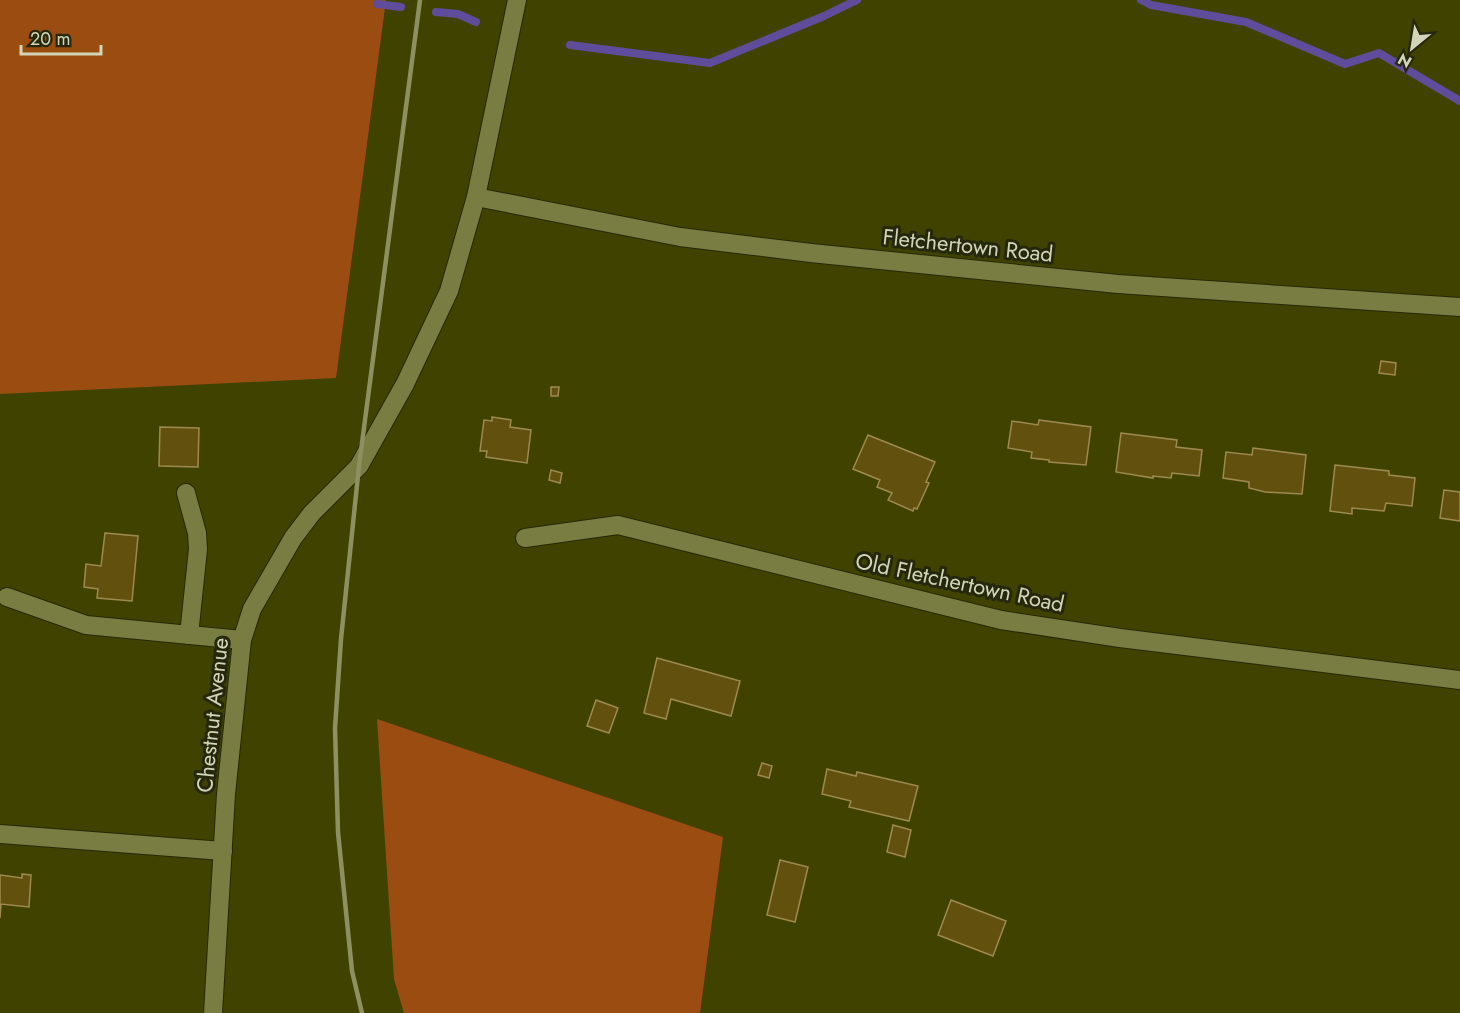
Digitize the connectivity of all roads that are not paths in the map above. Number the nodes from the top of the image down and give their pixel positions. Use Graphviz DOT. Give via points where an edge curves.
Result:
graph roads {
  1 [pos="517,0"];
  2 [pos="476,197"];
  3 [pos="1460,307"];
  4 [pos="186,493"];
  5 [pos="525,538"];
  6 [pos="7,597"];
  7 [pos="189,635"];
  8 [pos="242,640"];
  9 [pos="1460,680"];
  10 [pos="0,834"];
  11 [pos="223,851"];
  12 [pos="213,1013"];
  1 -- 2 [label="street, Chestnut Avenue"];
  2 -- 3 [label="street, Fletchertown Road" via="680,237 811,253 1118,284"];
  2 -- 8 [label="street, Chestnut Avenue" via="449,291 405,384 359,466 293,538 252,609"];
  4 -- 7 [label="street" via="198,549"];
  5 -- 9 [label="street, Old Fletchertown Road" via="618,525 1001,620"];
  6 -- 7 [label="street" via="86,625"];
  7 -- 8 [label="street"];
  8 -- 11 [label="street, Chestnut Avenue"];
  10 -- 11 [label="street"];
  11 -- 12 [label="street, Chestnut Avenue"];
}
